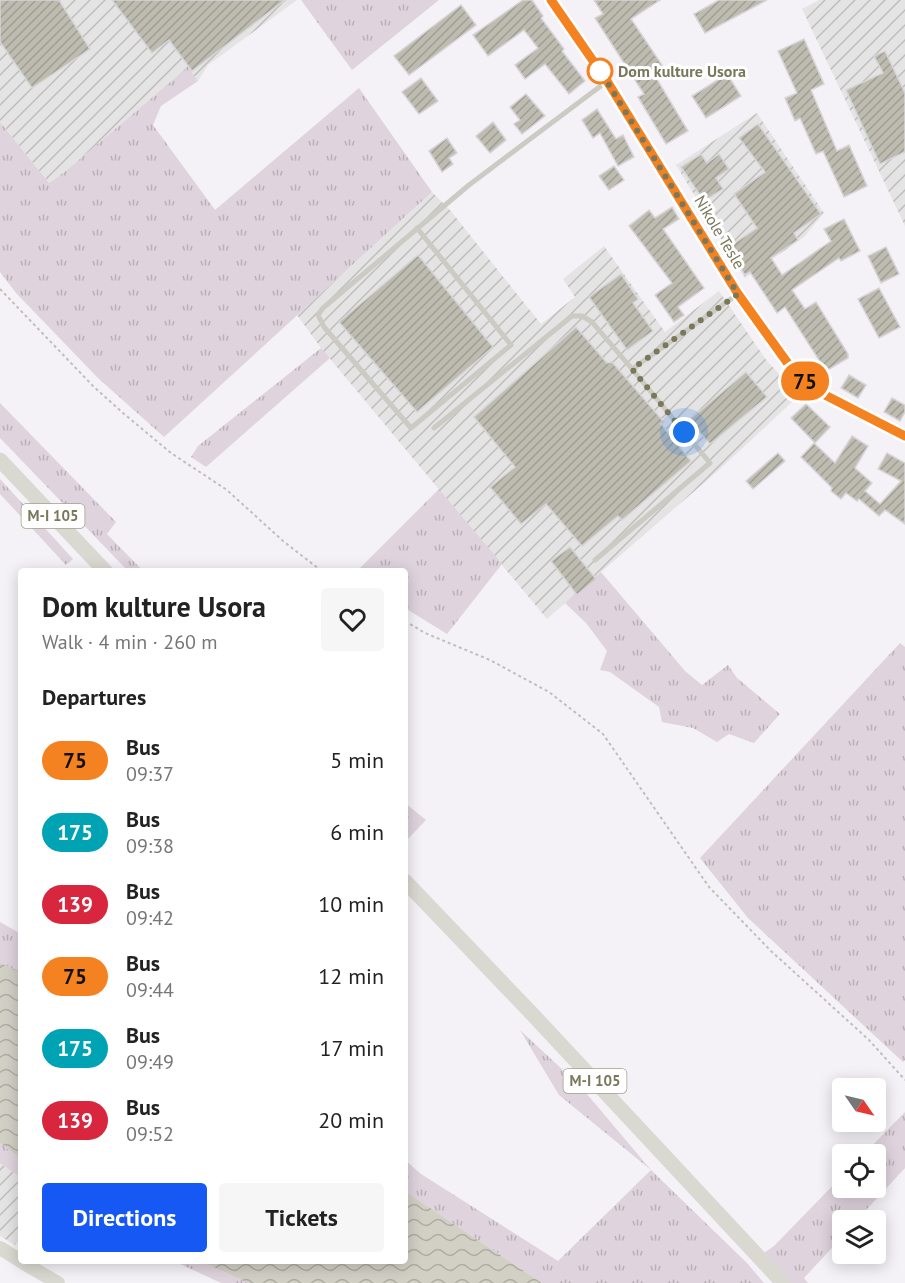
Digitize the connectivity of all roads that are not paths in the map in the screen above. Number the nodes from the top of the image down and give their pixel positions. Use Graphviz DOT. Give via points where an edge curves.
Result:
graph roads {
  1 [pos="551,0"];
  2 [pos="607,81"];
  3 [pos="417,228"];
  4 [pos="738,294"];
  5 [pos="632,369"];
  6 [pos="434,428"];
  7 [pos="905,436"];
  8 [pos="0,460"];
  9 [pos="595,560"];
  10 [pos="102,568"];
  11 [pos="408,884"];
  12 [pos="0,1248"];
  13 [pos="18,1259"];
  14 [pos="27,1264"];
  15 [pos="58,1283"];
  16 [pos="783,1283"];
  1 -- 2 [label="street, Nikole Tesle"];
  2 -- 3 [label="lane"];
  2 -- 4 [label="street, Nikole Tesle"];
  3 -- 3 [label="lane" via="318,315 411,428 511,345"];
  4 -- 5 [label="lane"];
  4 -- 7 [label="street, Nikole Tesle" via="803,380"];
  5 -- 6 [label="lane" via="592,322 572,315"];
  5 -- 9 [label="lane" via="710,463"];
  8 -- 10 [label="main road, M-I 105"];
  11 -- 16 [label="main road, M-I 105"];
  12 -- 13 [label="main road"];
  14 -- 15 [label="main road"];
}
